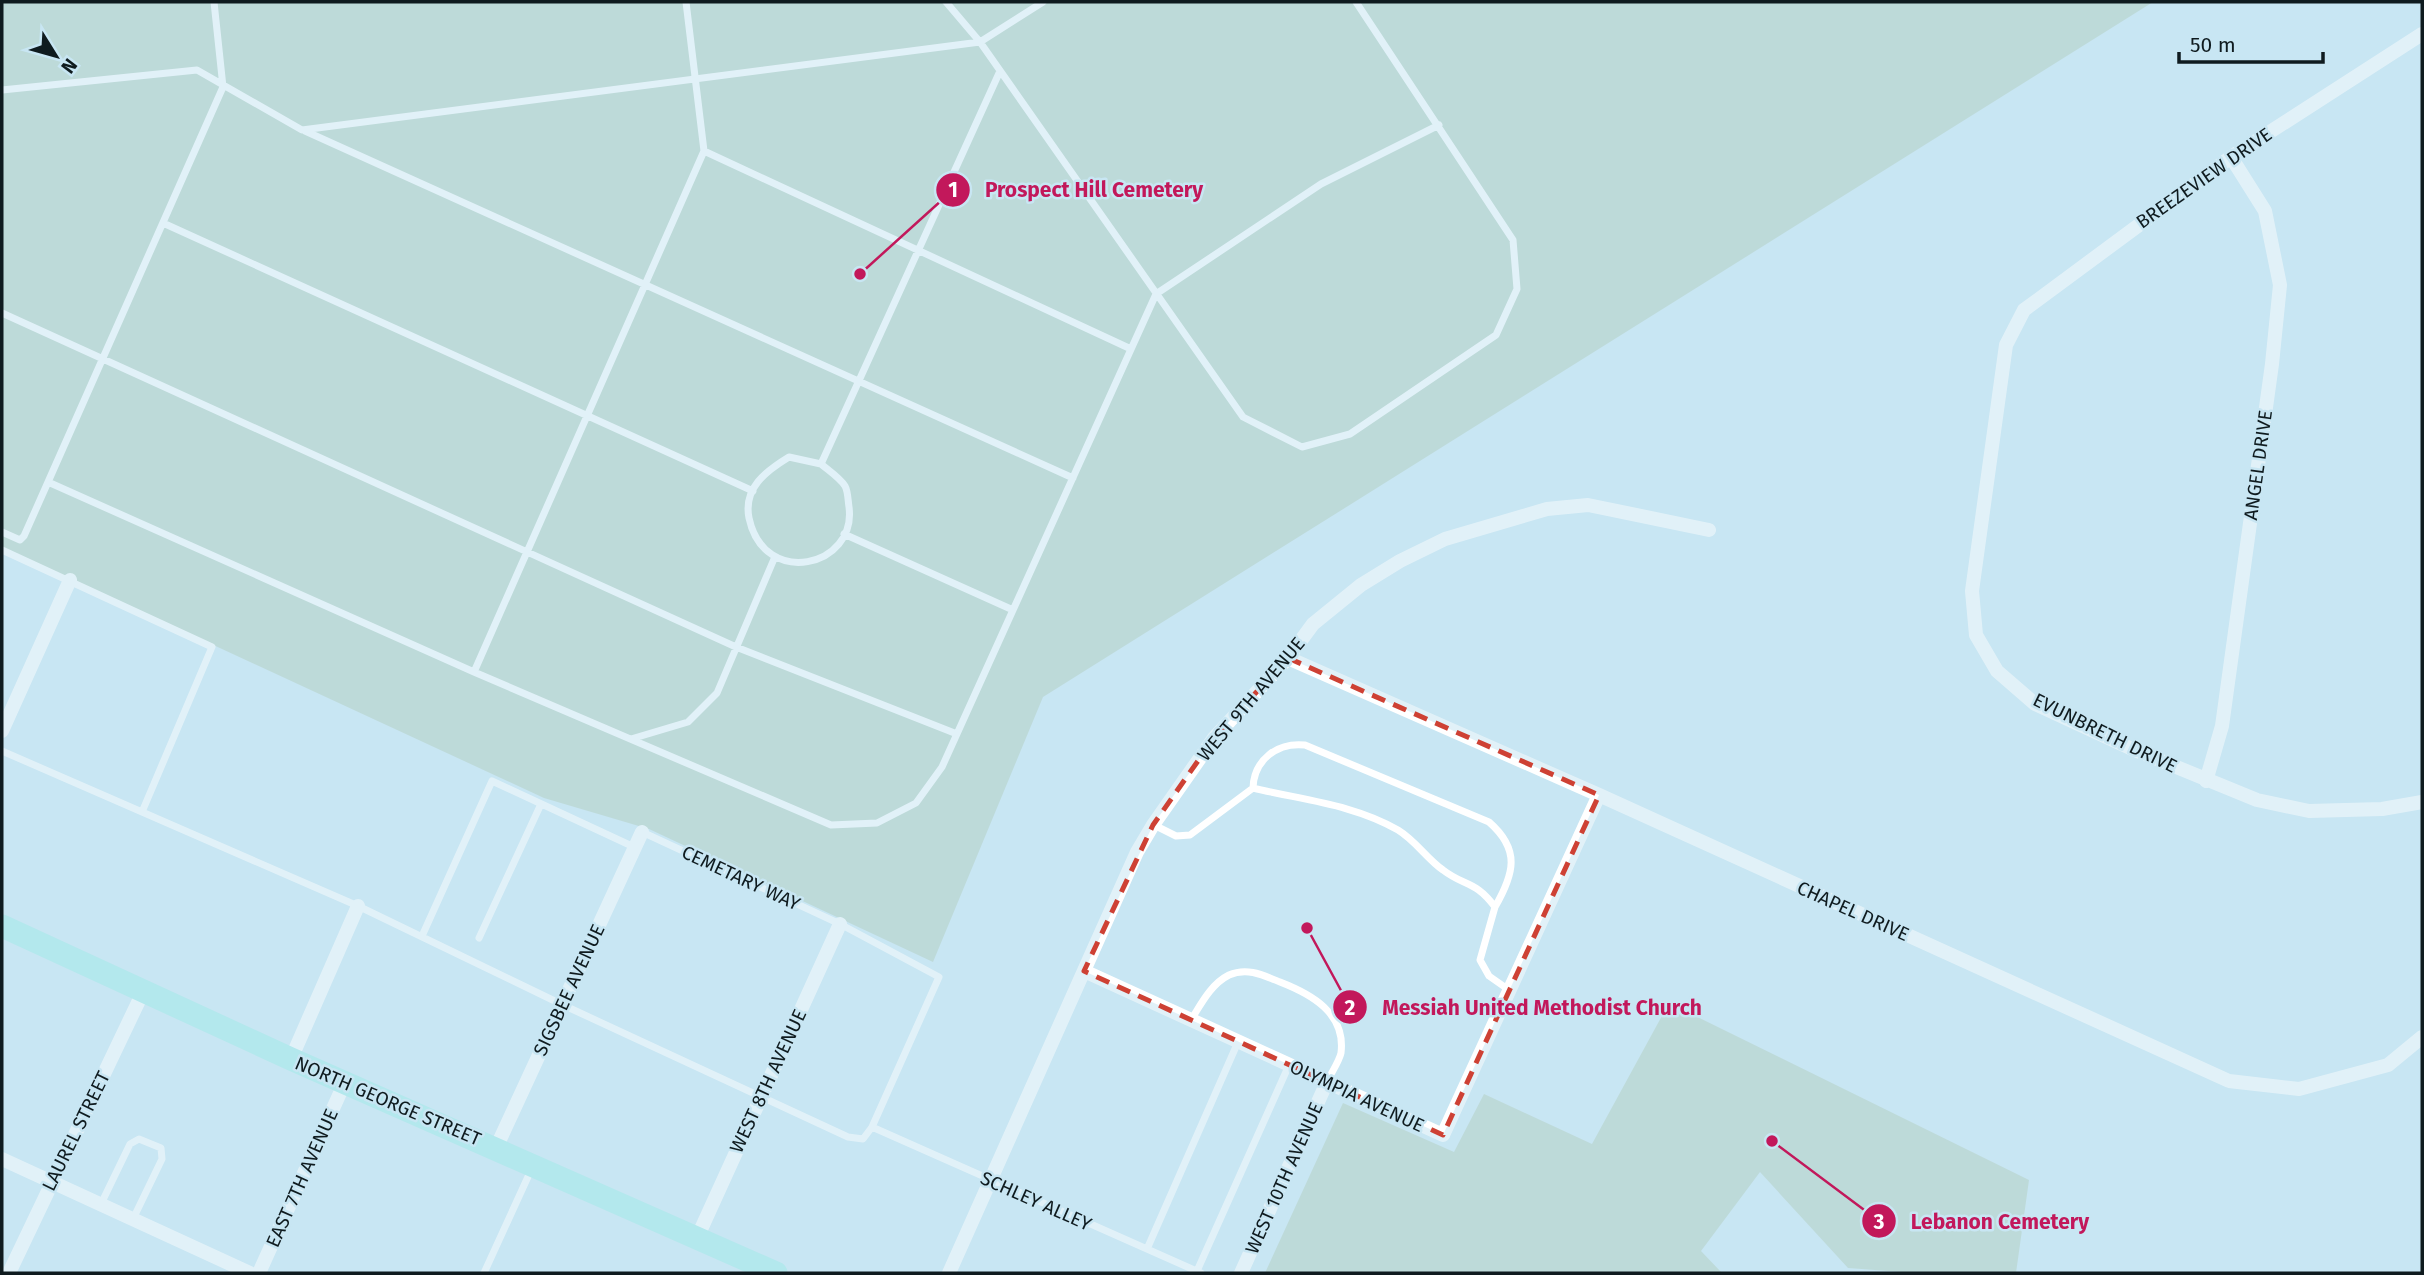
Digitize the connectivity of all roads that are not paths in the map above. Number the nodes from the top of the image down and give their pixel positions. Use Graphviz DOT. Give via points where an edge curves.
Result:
graph roads {
  1 [pos="214,2"];
  2 [pos="686,2"];
  3 [pos="947,2"];
  4 [pos="1043,2"];
  5 [pos="1356,2"];
  6 [pos="1365,5"];
  7 [pos="2422,34"];
  8 [pos="980,42"];
  9 [pos="1000,71"];
  10 [pos="694,79"];
  11 [pos="223,87"];
  12 [pos="2,90"];
  13 [pos="1439,125"];
  14 [pos="302,130"];
  15 [pos="704,151"];
  16 [pos="2231,157"];
  17 [pos="163,223"];
  18 [pos="918,250"];
  19 [pos="645,286"];
  20 [pos="1156,294"];
  21 [pos="2,313"];
  22 [pos="2006,345"];
  23 [pos="1131,349"];
  24 [pos="103,358"];
  25 [pos="858,382"];
  26 [pos="587,415"];
  27 [pos="821,464"];
  28 [pos="1073,478"];
  29 [pos="48,482"];
  30 [pos="753,491"];
  31 [pos="1709,530"];
  32 [pos="2,533"];
  33 [pos="844,534"];
  34 [pos="2,550"];
  35 [pos="528,551"];
  36 [pos="774,558"];
  37 [pos="70,580"];
  38 [pos="1013,610"];
  39 [pos="736,647"];
  40 [pos="1288,658"];
  41 [pos="474,672"];
  42 [pos="2,731"];
  43 [pos="957,734"];
  44 [pos="631,740"];
  45 [pos="2,751"];
  46 [pos="2206,781"];
  47 [pos="1253,788"];
  48 [pos="1599,795"];
  49 [pos="2422,802"];
  50 [pos="541,804"];
  51 [pos="142,812"];
  52 [pos="1153,825"];
  53 [pos="642,832"];
  54 [pos="634,847"];
  55 [pos="358,906"];
  56 [pos="1495,907"];
  57 [pos="840,924"];
  58 [pos="2,926"];
  59 [pos="422,936"];
  60 [pos="479,938"];
  61 [pos="1084,971"];
  62 [pos="144,990"];
  63 [pos="1509,990"];
  64 [pos="563,1005"];
  65 [pos="1191,1020"];
  66 [pos="2422,1037"];
  67 [pos="1238,1041"];
  68 [pos="291,1059"];
  69 [pos="1289,1065"];
  70 [pos="345,1082"];
  71 [pos="1327,1082"];
  72 [pos="761,1096"];
  73 [pos="872,1127"];
  74 [pos="496,1148"];
  75 [pos="2,1159"];
  76 [pos="534,1164"];
  77 [pos="990,1180"];
  78 [pos="52,1181"];
  79 [pos="101,1204"];
  80 [pos="133,1219"];
  81 [pos="696,1238"];
  82 [pos="1147,1249"];
  83 [pos="749,1268"];
  84 [pos="1199,1272"];
  85 [pos="9,1273"];
  86 [pos="250,1273"];
  87 [pos="259,1273"];
  88 [pos="484,1273"];
  89 [pos="776,1273"];
  90 [pos="949,1273"];
  91 [pos="1241,1273"];
  1 -- 11 [label="lane"];
  2 -- 10 [label="lane"];
  3 -- 8 [label="lane"];
  4 -- 8 [label="lane"];
  5 -- 6 [label="lane"];
  6 -- 13 [label="lane"];
  7 -- 16 [label="street, BREEZEVIEW DRIVE"];
  8 -- 9 [label="lane"];
  8 -- 10 [label="lane"];
  9 -- 18 [label="lane"];
  9 -- 20 [label="lane"];
  10 -- 14 [label="lane"];
  10 -- 15 [label="lane"];
  11 -- 12 [label="lane" via="197,70"];
  11 -- 14 [label="lane"];
  11 -- 17 [label="lane"];
  13 -- 20 [label="lane" via="1321,184"];
  13 -- 20 [label="lane" via="1513,240 1517,289 1496,335 1350,434 1302,447 1243,418"];
  14 -- 19 [label="lane"];
  15 -- 18 [label="lane"];
  15 -- 19 [label="lane"];
  16 -- 22 [label="street, BREEZEVIEW DRIVE" via="2024,310"];
  16 -- 46 [label="street, ANGEL DRIVE" via="2266,211 2280,285 2222,726"];
  17 -- 24 [label="lane"];
  17 -- 26 [label="lane"];
  18 -- 23 [label="lane"];
  18 -- 25 [label="lane"];
  19 -- 25 [label="lane"];
  19 -- 26 [label="lane"];
  20 -- 23 [label="lane"];
  21 -- 24 [label="lane"];
  22 -- 46 [label="street, EVUNBRETH DRIVE" via="1972,590 1976,635 1997,671 2035,704"];
  23 -- 28 [label="lane"];
  24 -- 29 [label="lane"];
  24 -- 35 [label="lane"];
  25 -- 27 [label="lane"];
  25 -- 28 [label="lane"];
  26 -- 30 [label="lane"];
  26 -- 35 [label="lane"];
  27 -- 30 [label="lane" via="789,457 762,474"];
  27 -- 33 [label="lane" via="846,486 851,520"];
  28 -- 38 [label="lane"];
  29 -- 32 [label="lane" via="24,536 20,540"];
  29 -- 41 [label="lane"];
  30 -- 36 [label="lane" via="746,505 753,537"];
  31 -- 40 [label="street, WEST 9TH AVENUE" via="1588,505 1547,509 1445,539 1361,584 1313,624"];
  33 -- 36 [label="lane" via="835,550 803,564"];
  33 -- 38 [label="lane"];
  34 -- 37 [label="lane"];
  35 -- 39 [label="lane"];
  35 -- 41 [label="lane"];
  36 -- 39 [label="lane"];
  37 -- 42 [label="street"];
  37 -- 51 [label="lane" via="212,647"];
  38 -- 43 [label="lane"];
  39 -- 43 [label="lane"];
  39 -- 44 [label="lane" via="717,694 688,722"];
  40 -- 48 [label="street, CHAPEL DRIVE"];
  40 -- 52 [label="street, WEST 9TH AVENUE" via="1214,738"];
  41 -- 44 [label="lane"];
  43 -- 44 [label="lane" via="942,767 916,803 877,823 831,825"];
  45 -- 51 [label="lane"];
  46 -- 49 [label="street, EVUNBRETH DRIVE" via="2257,800 2309,811 2382,809"];
  47 -- 52 [label="lane" via="1190,835 1176,836"];
  47 -- 56 [label="lane" via="1336,804 1398,830 1443,870 1482,890"];
  47 -- 56 [label="lane" via="1254,773 1275,749 1289,743 1305,745 1489,822 1501,832 1512,857 1512,868"];
  48 -- 63 [label="street, OLYMPIA AVENUE"];
  48 -- 66 [label="street, CHAPEL DRIVE" via="2229,1081 2299,1089 2388,1065"];
  50 -- 54 [label="lane"];
  50 -- 59 [label="lane" via="492,781"];
  50 -- 60 [label="lane"];
  51 -- 55 [label="lane"];
  52 -- 61 [label="street, WEST 9TH AVENUE"];
  53 -- 54 [label="street, SIGSBEE AVENUE"];
  53 -- 57 [label="lane, CEMETARY WAY"];
  54 -- 64 [label="street, SIGSBEE AVENUE"];
  55 -- 59 [label="lane"];
  55 -- 68 [label="street"];
  56 -- 63 [label="lane" via="1480,960 1489,976"];
  57 -- 72 [label="street, WEST 8TH AVENUE"];
  57 -- 73 [label="lane, CEMETARY WAY" via="939,977"];
  58 -- 62 [label="main road, NORTH GEORGE STREET"];
  59 -- 64 [label="lane"];
  61 -- 65 [label="street, OLYMPIA AVENUE"];
  61 -- 77 [label="street, WEST 9TH AVENUE"];
  62 -- 68 [label="main road, NORTH GEORGE STREET"];
  62 -- 78 [label="street, LAUREL STREET"];
  63 -- 71 [label="street, OLYMPIA AVENUE" via="1443,1135"];
  64 -- 72 [label="lane"];
  64 -- 74 [label="street, SIGSBEE AVENUE"];
  65 -- 67 [label="street, OLYMPIA AVENUE"];
  65 -- 71 [label="lane" via="1212,987 1230,975 1251,971 1312,995 1327,1008 1338,1029 1341,1053"];
  67 -- 69 [label="street, OLYMPIA AVENUE"];
  67 -- 82 [label="lane"];
  68 -- 70 [label="main road, NORTH GEORGE STREET"];
  69 -- 71 [label="street, OLYMPIA AVENUE"];
  69 -- 84 [label="lane"];
  70 -- 74 [label="main road, NORTH GEORGE STREET"];
  70 -- 87 [label="street, EAST 7TH AVENUE"];
  71 -- 91 [label="street, WEST 10TH AVENUE"];
  72 -- 73 [label="lane" via="848,1137 863,1139"];
  72 -- 81 [label="street, WEST 8TH AVENUE"];
  73 -- 77 [label="lane, SCHLEY ALLEY"];
  74 -- 76 [label="main road, NORTH GEORGE STREET"];
  75 -- 78 [label="street"];
  76 -- 81 [label="main road, NORTH GEORGE STREET"];
  76 -- 88 [label="lane"];
  77 -- 82 [label="lane, SCHLEY ALLEY"];
  77 -- 90 [label="street, WEST 9TH AVENUE"];
  78 -- 79 [label="street"];
  78 -- 85 [label="street, LAUREL STREET"];
  79 -- 80 [label="street"];
  79 -- 80 [label="lane" via="130,1144 139,1139 152,1143 161,1148 162,1159"];
  80 -- 86 [label="street"];
  81 -- 83 [label="main road, NORTH GEORGE STREET"];
  82 -- 84 [label="lane, SCHLEY ALLEY"];
  83 -- 89 [label="main road, NORTH GEORGE STREET"];
}
